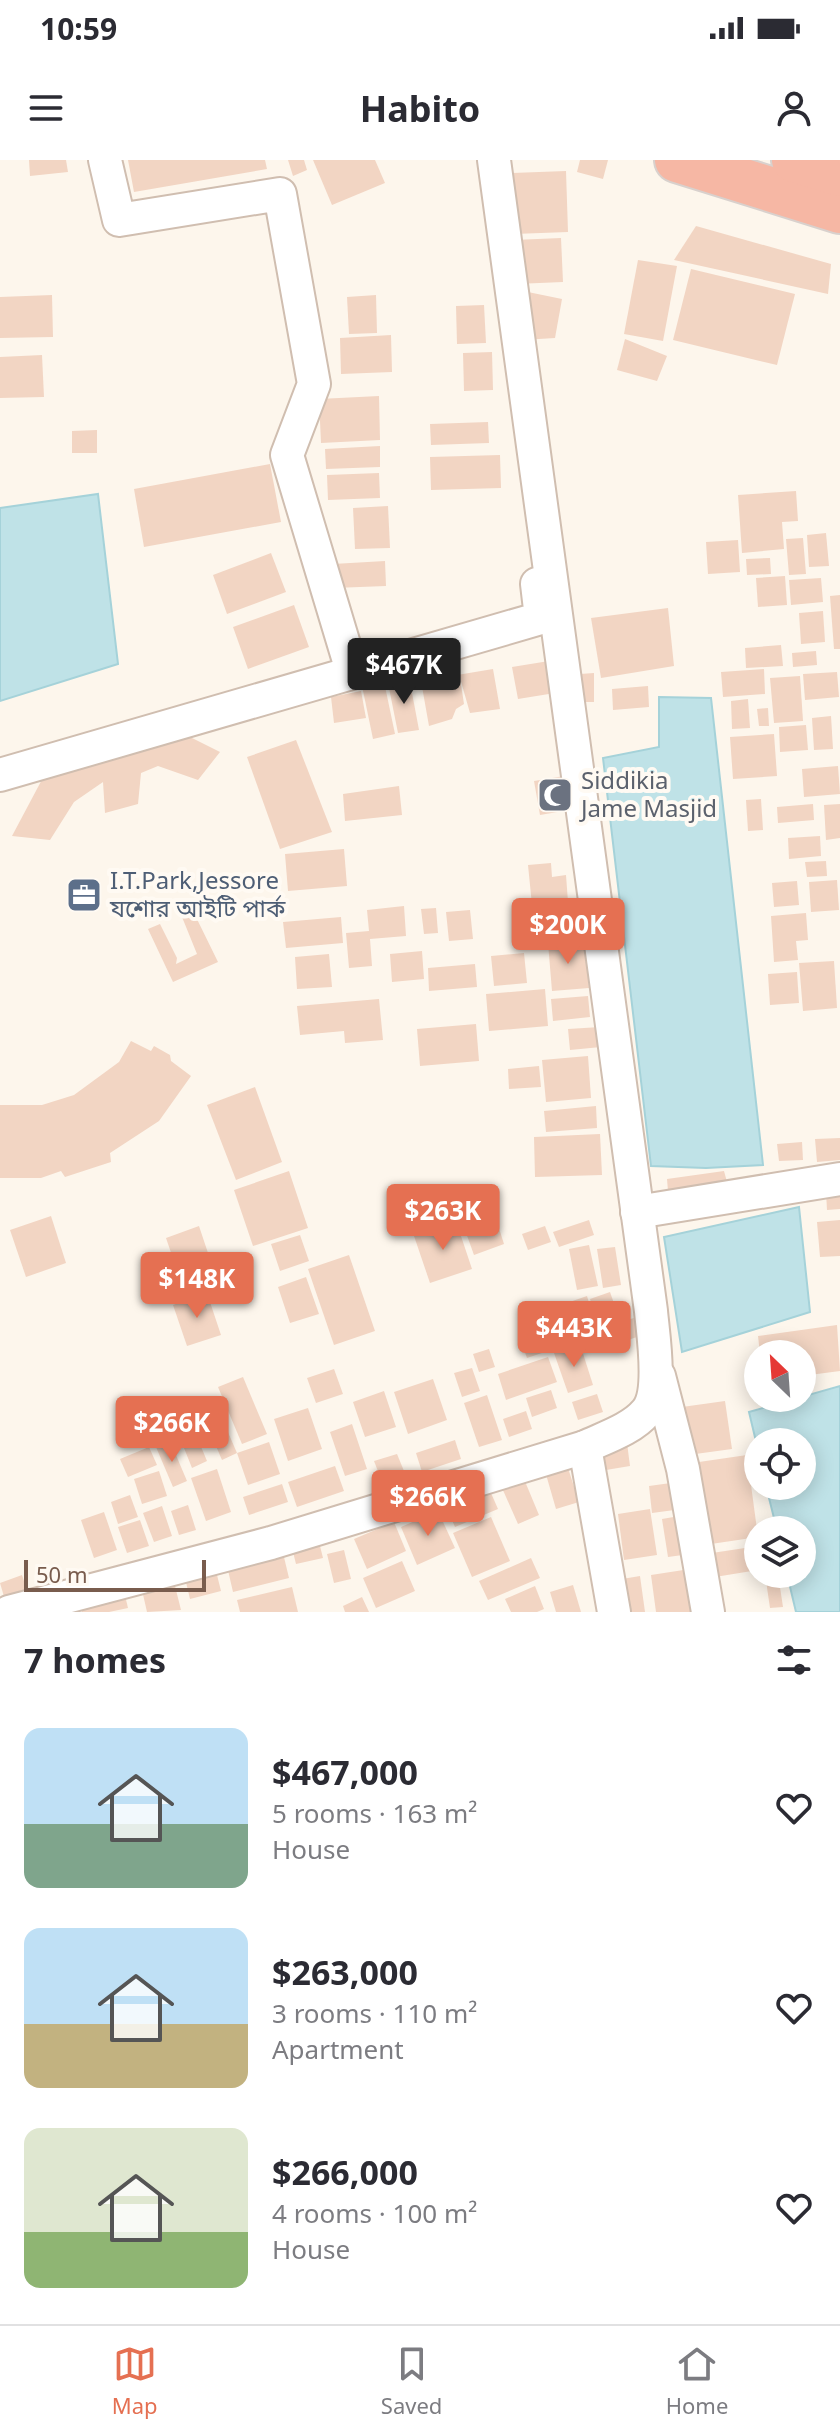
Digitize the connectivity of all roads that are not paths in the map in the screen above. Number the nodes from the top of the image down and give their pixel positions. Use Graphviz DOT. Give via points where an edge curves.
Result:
graph roads {
  1 [pos="105,160"];
  2 [pos="483,160"];
  3 [pos="494,160"];
  4 [pos="677,160"];
  5 [pos="794,160"];
  6 [pos="840,174"];
  7 [pos="840,211"];
  8 [pos="352,671"];
  9 [pos="0,775"];
  10 [pos="840,1179"];
  11 [pos="637,1212"];
  12 [pos="655,1362"];
  13 [pos="585,1447"];
  14 [pos="9,1612"];
  15 [pos="614,1612"];
  16 [pos="708,1612"];
  1 -- 8 [label="street" via="119,220 280,194 314,384 287,455"];
  2 -- 8 [label="street" via="541,618"];
  3 -- 11 [label="street"];
  4 -- 7 [label="highway"];
  5 -- 6 [label="highway"];
  8 -- 9 [label="street"];
  10 -- 11 [label="street"];
  11 -- 12 [label="street"];
  12 -- 13 [label="street" via="647,1412"];
  12 -- 16 [label="street" via="683,1469"];
  13 -- 14 [label="street" via="271,1543"];
  13 -- 15 [label="street"];
}
